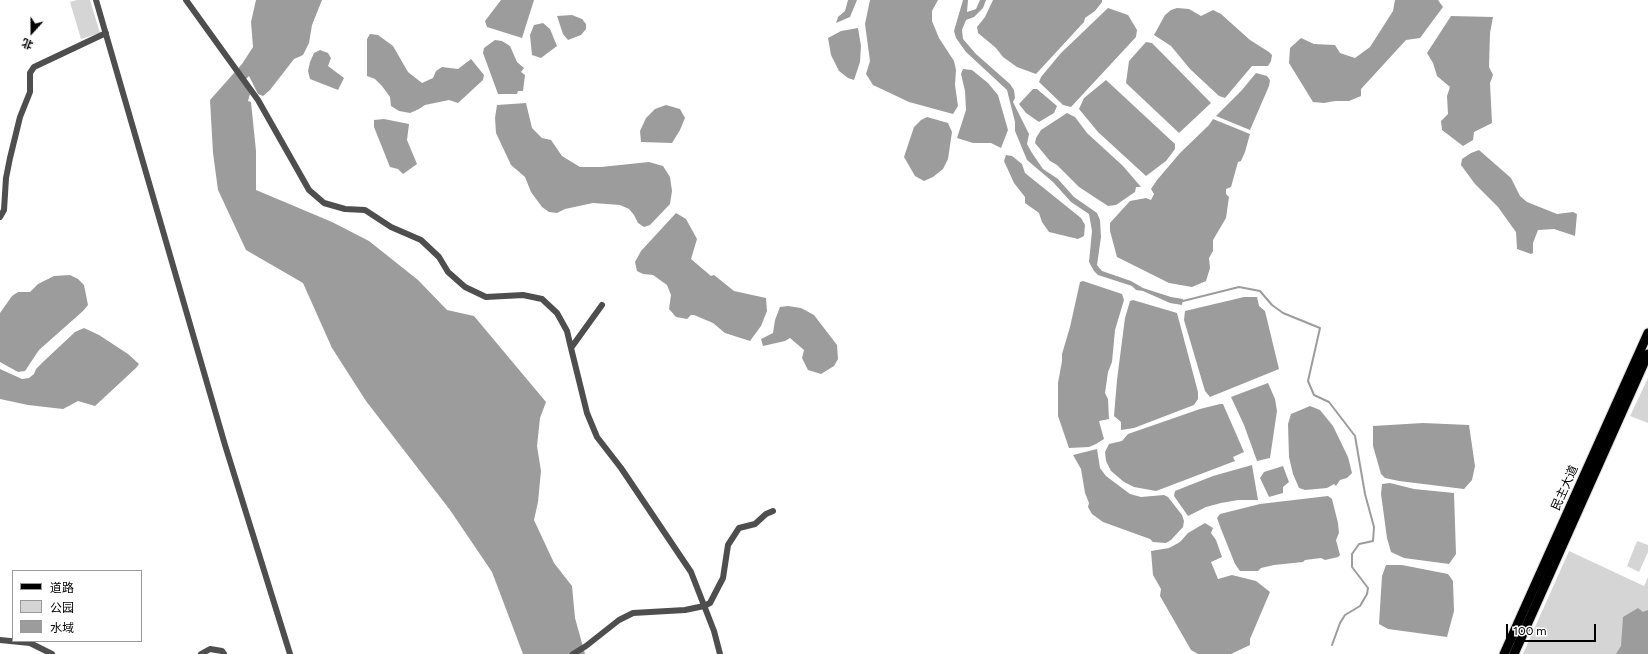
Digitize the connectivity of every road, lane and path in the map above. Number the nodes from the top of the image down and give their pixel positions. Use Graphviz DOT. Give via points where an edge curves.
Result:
graph roads {
  1 [pos="96,0"];
  2 [pos="186,0"];
  3 [pos="106,33"];
  4 [pos="0,217"];
  5 [pos="602,305"];
  6 [pos="1648,332"];
  7 [pos="571,348"];
  8 [pos="1648,354"];
  9 [pos="773,511"];
  10 [pos="704,606"];
  11 [pos="0,640"];
  12 [pos="12,641"];
  13 [pos="20,642"];
  14 [pos="52,654"];
  15 [pos="201,654"];
  16 [pos="224,654"];
  17 [pos="290,654"];
  18 [pos="573,654"];
  19 [pos="720,654"];
  20 [pos="1504,654"];
  21 [pos="1514,654"];
  1 -- 3 [label="street"];
  2 -- 7 [label="street" via="258,100 309,190 324,203 345,210 365,210 391,227 421,240 439,257 448,272 465,287 486,298 523,295 542,299 556,313 567,331"];
  3 -- 4 [label="street" via="34,67 30,73 30,92 20,117 10,158 4,210"];
  3 -- 17 [label="street" via="225,445"];
  5 -- 7 [label="street"];
  6 -- 20 [label="main road, 民主大道"];
  7 -- 10 [label="street" via="587,413 597,437 662,526 691,572"];
  8 -- 21 [label="main road, 民主大道"];
  9 -- 10 [label="street" via="755,524 739,528 728,545 723,578 710,603"];
  10 -- 18 [label="street" via="684,610 633,613 619,620"];
  10 -- 19 [label="street"];
  11 -- 12 [label="street"];
  13 -- 14 [label="street" via="30,643"];
  15 -- 16 [label="street" via="210,649"];
}
